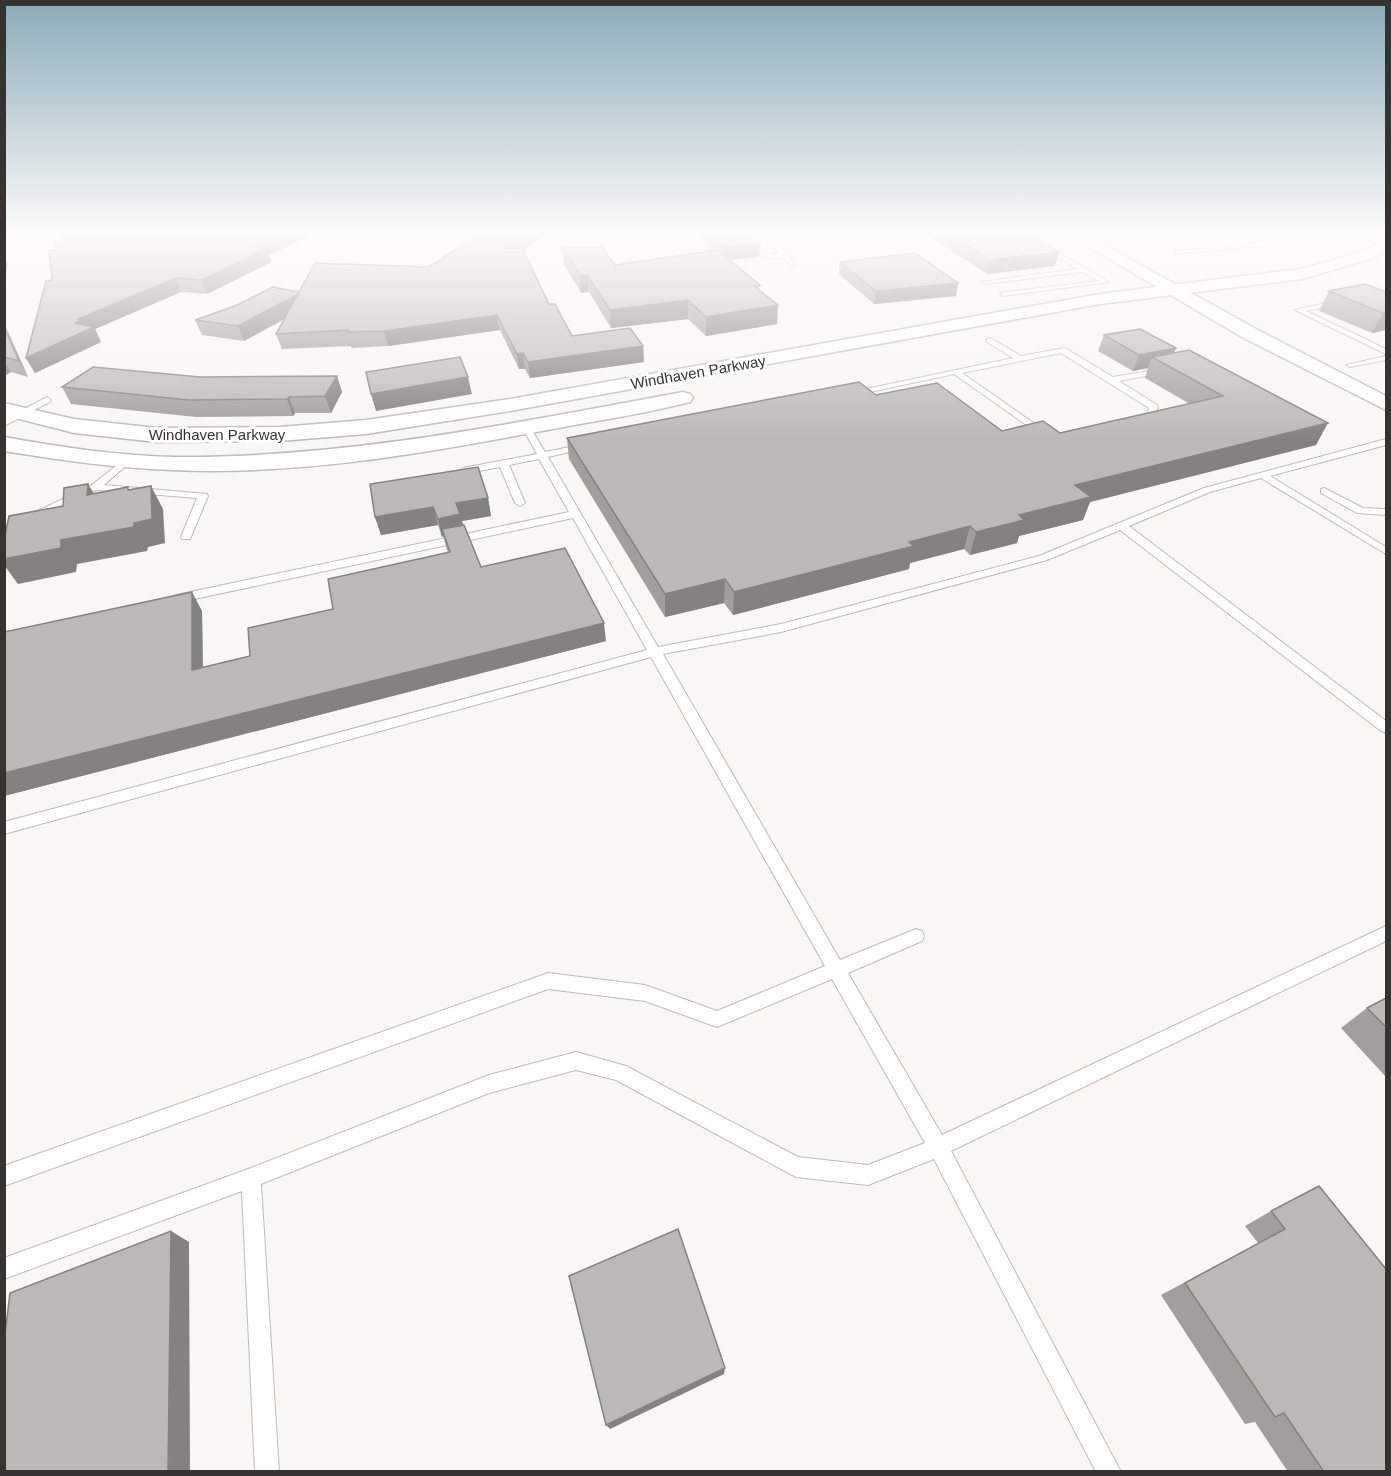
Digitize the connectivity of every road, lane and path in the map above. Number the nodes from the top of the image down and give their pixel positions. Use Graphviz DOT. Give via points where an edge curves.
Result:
graph roads {
  1 [pos="1085,302"];
  2 [pos="1174,302"];
  3 [pos="1208,302"];
  4 [pos="1228,302"];
  5 [pos="1340,302"];
  6 [pos="1142,312"];
  7 [pos="1020,334"];
  8 [pos="990,340"];
  9 [pos="968,345"];
  10 [pos="827,350"];
  11 [pos="1386,352"];
  12 [pos="1386,358"];
  13 [pos="1020,359"];
  14 [pos="1350,365"];
  15 [pos="848,367"];
  16 [pos="1170,369"];
  17 [pos="956,372"];
  18 [pos="1377,378"];
  19 [pos="1112,380"];
  20 [pos="698,395"];
  21 [pos="841,395"];
  22 [pos="47,400"];
  23 [pos="1386,404"];
  24 [pos="510,405"];
  25 [pos="9,414"];
  26 [pos="1137,424"];
  27 [pos="526,427"];
  28 [pos="1057,437"];
  29 [pos="1386,442"];
  30 [pos="4,444"];
  31 [pos="599,444"];
  32 [pos="542,455"];
  33 [pos="128,460"];
  34 [pos="503,463"];
  35 [pos="448,473"];
  36 [pos="1262,475"];
  37 [pos="95,487"];
  38 [pos="1324,490"];
  39 [pos="520,503"];
  40 [pos="1386,512"];
  41 [pos="575,514"];
  42 [pos="1121,525"];
  43 [pos="4,531"];
  44 [pos="186,537"];
  45 [pos="1386,551"];
  46 [pos="168,601"];
  47 [pos="654,652"];
  48 [pos="1386,728"];
  49 [pos="4,828"];
  50 [pos="1386,933"];
  51 [pos="916,936"];
  52 [pos="836,969"];
  53 [pos="938,1147"];
  54 [pos="4,1176"];
  55 [pos="250,1178"];
  56 [pos="4,1269"];
  57 [pos="267,1472"];
  58 [pos="1109,1472"];
  1 -- 10 [label="main road, Windhaven Parkway"];
  2 -- 6 [label="main road"];
  3 -- 23 [label="main road"];
  4 -- 14 [label="main road"];
  5 -- 11 [label="lane" via="1299,310"];
  7 -- 8 [label="main road"];
  8 -- 9 [label="main road"];
  8 -- 13 [label="lane"];
  10 -- 15 [label="main road"];
  10 -- 24 [label="main road, Windhaven Parkway"];
  12 -- 14 [label="lane"];
  13 -- 17 [label="lane"];
  13 -- 19 [label="lane" via="1062,350"];
  14 -- 18 [label="main road"];
  16 -- 19 [label="lane"];
  17 -- 21 [label="lane"];
  17 -- 28 [label="lane" via="1037,432"];
  19 -- 26 [label="lane" via="1154,407 1148,422"];
  20 -- 27 [label="main road, Windhaven Parkway"];
  22 -- 25 [label="lane"];
  24 -- 25 [label="main road, Windhaven Parkway" via="366,428 242,436 115,432"];
  24 -- 27 [label="main road"];
  27 -- 32 [label="lane"];
  27 -- 33 [label="main road, Windhaven Parkway" via="387,450 293,459"];
  29 -- 36 [label="lane"];
  30 -- 33 [label="main road, Windhaven Parkway"];
  31 -- 32 [label="lane"];
  32 -- 34 [label="lane"];
  32 -- 41 [label="lane"];
  33 -- 37 [label="lane"];
  34 -- 35 [label="lane"];
  34 -- 39 [label="lane"];
  36 -- 42 [label="lane" via="1207,490"];
  36 -- 45 [label="lane"];
  37 -- 43 [label="lane"];
  37 -- 44 [label="lane" via="203,496"];
  38 -- 40 [label="lane" via="1361,511"];
  41 -- 46 [label="lane"];
  41 -- 47 [label="lane"];
  42 -- 47 [label="lane" via="1023,564 781,628"];
  42 -- 48 [label="lane"];
  47 -- 49 [label="lane"];
  47 -- 52 [label="lane"];
  50 -- 53 [label="lane"];
  51 -- 52 [label="lane"];
  52 -- 53 [label="lane"];
  52 -- 54 [label="lane" via="717,1019 645,993 548,981"];
  53 -- 55 [label="lane" via="868,1175 796,1167 619,1072 576,1062 489,1084"];
  53 -- 58 [label="lane"];
  55 -- 56 [label="lane"];
  55 -- 57 [label="lane"];
}
